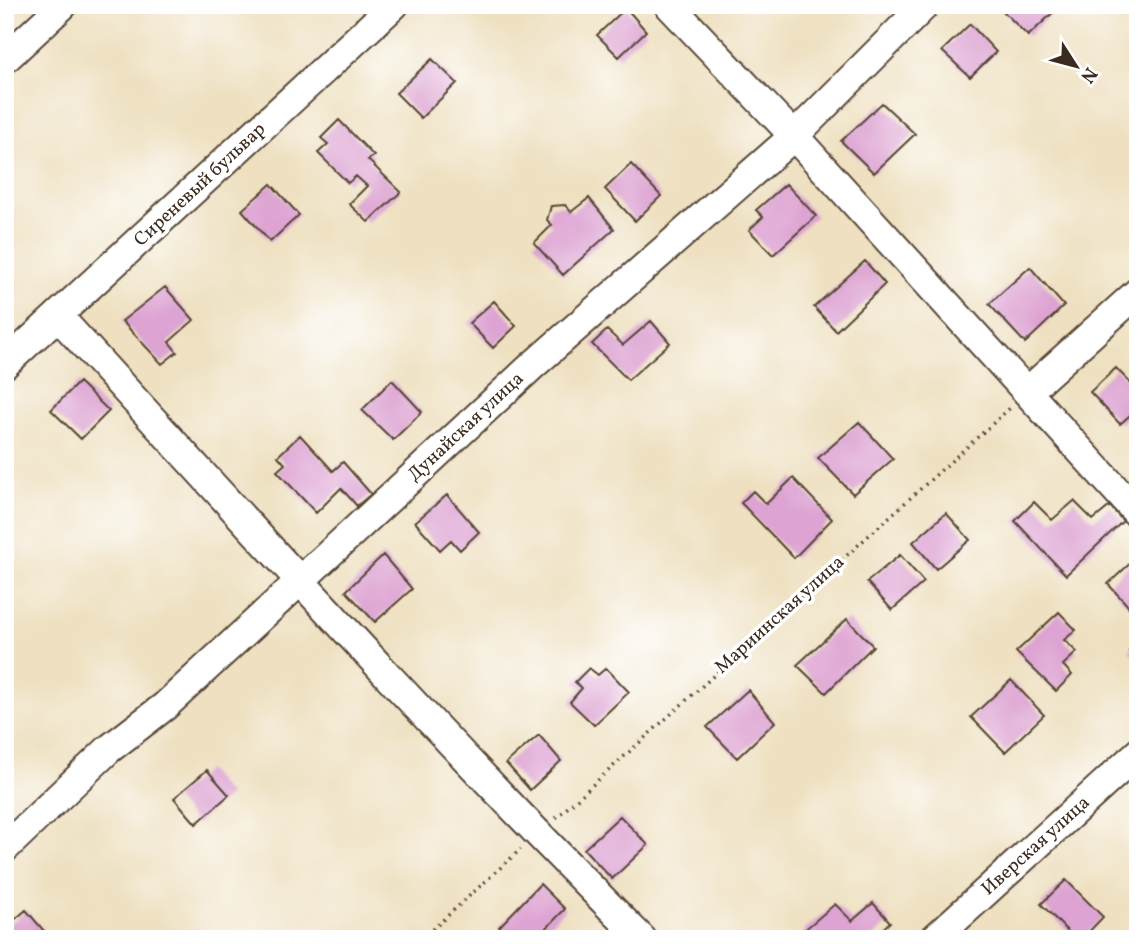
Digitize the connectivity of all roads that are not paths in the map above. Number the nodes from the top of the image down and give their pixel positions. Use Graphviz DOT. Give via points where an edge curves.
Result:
graph roads {
  1 [pos="63,5"];
  2 [pos="394,5"];
  3 [pos="669,5"];
  4 [pos="925,5"];
  5 [pos="5,58"];
  6 [pos="794,136"];
  7 [pos="1138,292"];
  8 [pos="58,316"];
  9 [pos="5,364"];
  10 [pos="1027,392"];
  11 [pos="1138,514"];
  12 [pos="299,580"];
  13 [pos="1138,753"];
  14 [pos="5,848"];
  15 [pos="642,939"];
  16 [pos="934,939"];
  1 -- 5 [label="street"];
  2 -- 8 [label="street, Сиреневый бульвар"];
  3 -- 6 [label="street"];
  4 -- 6 [label="street, Дунайская улица"];
  6 -- 10 [label="street"];
  6 -- 12 [label="street, Дунайская улица" via="532,366"];
  7 -- 10 [label="street"];
  8 -- 9 [label="street, Сиреневый бульвар"];
  8 -- 12 [label="street"];
  10 -- 11 [label="street"];
  12 -- 14 [label="street, Дунайская улица"];
  12 -- 15 [label="street" via="537,835"];
  13 -- 16 [label="street, Иверская улица"];
}
